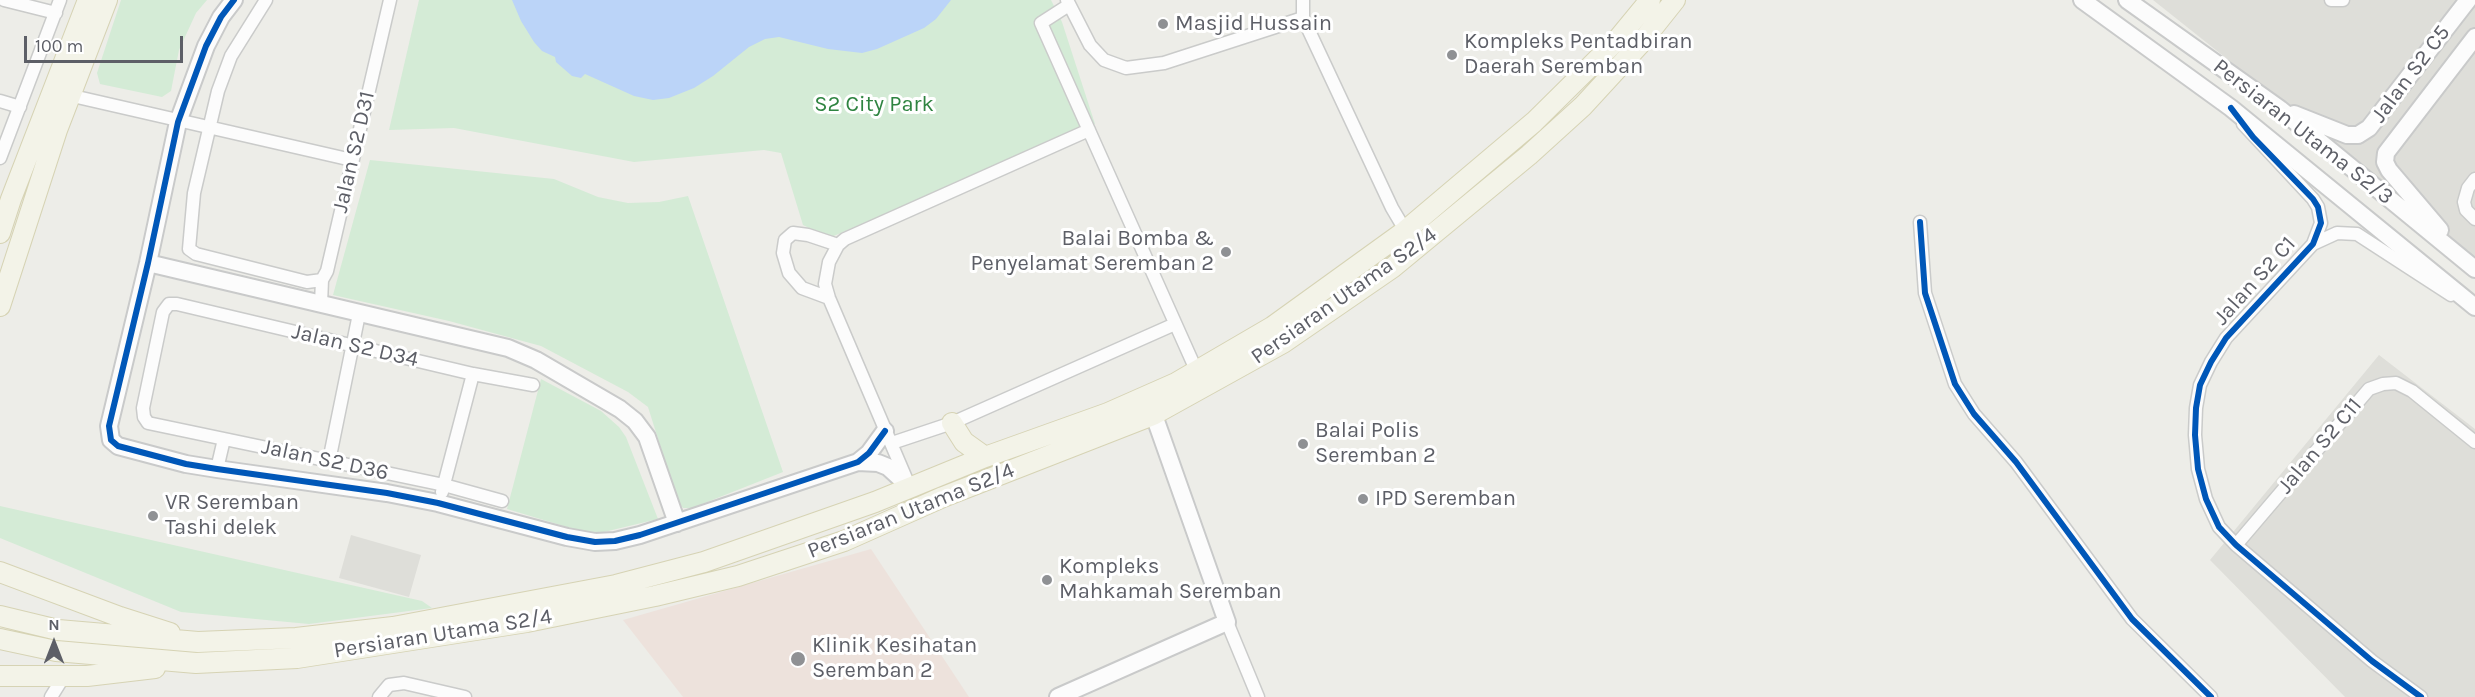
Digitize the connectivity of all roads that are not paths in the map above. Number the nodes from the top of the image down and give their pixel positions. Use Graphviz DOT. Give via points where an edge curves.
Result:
graph roads {
  1 [pos="4,0"];
  2 [pos="60,0"];
  3 [pos="87,0"];
  4 [pos="107,0"];
  5 [pos="234,0"];
  6 [pos="266,0"];
  7 [pos="390,0"];
  8 [pos="1303,0"];
  9 [pos="1650,0"];
  10 [pos="1675,0"];
  11 [pos="2082,0"];
  12 [pos="2127,0"];
  13 [pos="2331,0"];
  14 [pos="2343,0"];
  15 [pos="2468,0"];
  16 [pos="1068,3"];
  17 [pos="56,13"];
  18 [pos="1303,18"];
  19 [pos="2475,37"];
  20 [pos="62,94"];
  21 [pos="0,101"];
  22 [pos="20,107"];
  23 [pos="2230,108"];
  24 [pos="2280,109"];
  25 [pos="178,122"];
  26 [pos="211,127"];
  27 [pos="1089,130"];
  28 [pos="0,158"];
  29 [pos="352,160"];
  30 [pos="2471,183"];
  31 [pos="2475,219"];
  32 [pos="1920,222"];
  33 [pos="1405,231"];
  34 [pos="0,233"];
  35 [pos="2313,244"];
  36 [pos="838,246"];
  37 [pos="1417,248"];
  38 [pos="148,263"];
  39 [pos="2470,265"];
  40 [pos="322,280"];
  41 [pos="829,298"];
  42 [pos="321,304"];
  43 [pos="2471,304"];
  44 [pos="0,306"];
  45 [pos="359,314"];
  46 [pos="1175,324"];
  47 [pos="1278,335"];
  48 [pos="351,345"];
  49 [pos="1197,372"];
  50 [pos="472,374"];
  51 [pos="533,385"];
  52 [pos="1147,396"];
  53 [pos="1153,416"];
  54 [pos="148,423"];
  55 [pos="952,423"];
  56 [pos="888,437"];
  57 [pos="224,439"];
  58 [pos="2475,442"];
  59 [pos="985,457"];
  60 [pos="329,461"];
  61 [pos="858,462"];
  62 [pos="217,469"];
  63 [pos="444,486"];
  64 [pos="910,487"];
  65 [pos="943,497"];
  66 [pos="502,501"];
  67 [pos="438,503"];
  68 [pos="677,523"];
  69 [pos="2236,546"];
  70 [pos="0,572"];
  71 [pos="0,616"];
  72 [pos="1227,622"];
  73 [pos="0,639"];
  74 [pos="198,642"];
  75 [pos="196,663"];
  76 [pos="0,676"];
  77 [pos="64,676"];
  78 [pos="51,697"];
  79 [pos="379,697"];
  80 [pos="465,697"];
  81 [pos="1058,697"];
  82 [pos="1258,697"];
  83 [pos="2211,697"];
  84 [pos="2421,697"];
  1 -- 17 [label="street"];
  2 -- 17 [label="street"];
  3 -- 20 [label="main road"];
  4 -- 20 [label="main road"];
  5 -- 25 [label="street" via="206,46"];
  6 -- 26 [label="street" via="231,56 218,91"];
  7 -- 29 [label="street, Jalan S2 D31"];
  8 -- 18 [label="street"];
  9 -- 33 [label="main road, Persiaran Utama S2/4" via="1617,40 1534,122"];
  10 -- 37 [label="main road, Persiaran Utama S2/4" via="1583,106"];
  11 -- 23 [label="street, Persiaran Utama S2/3"];
  12 -- 24 [label="street, Persiaran Utama S2/3"];
  13 -- 14 [label="street"];
  15 -- 24 [label="street, Jalan S2 C5" via="2369,128 2358,135 2348,135"];
  16 -- 18 [label="street" via="1090,45 1104,60 1126,68 1164,63"];
  16 -- 27 [label="street" via="1041,23"];
  17 -- 22 [label="street"];
  18 -- 33 [label="street"];
  19 -- 39 [label="street, Jalan S2 C5" via="2390,146 2385,162"];
  20 -- 25 [label="street"];
  20 -- 34 [label="main road" via="11,199"];
  20 -- 44 [label="main road"];
  21 -- 22 [label="street"];
  22 -- 28 [label="street"];
  23 -- 35 [label="street, Jalan S2 C1" via="2313,199 2321,223"];
  23 -- 43 [label="street, Persiaran Utama S2/3"];
  24 -- 39 [label="street, Persiaran Utama S2/3"];
  25 -- 26 [label="street"];
  25 -- 38 [label="street"];
  26 -- 29 [label="street"];
  26 -- 40 [label="street" via="194,193 189,249 307,282"];
  27 -- 36 [label="street"];
  27 -- 46 [label="street"];
  29 -- 40 [label="street, Jalan S2 D31"];
  30 -- 31 [label="street" via="2464,202"];
  32 -- 83 [label="street" via="1925,293 1955,384 2133,619"];
  33 -- 37 [label="street"];
  33 -- 47 [label="main road, Persiaran Utama S2/4"];
  35 -- 43 [label="street, Jalan S2 C1" via="2337,233 2357,234 2444,291"];
  35 -- 69 [label="street, Jalan S2 C1" via="2226,338 2200,385 2196,408 2198,470 2219,527"];
  36 -- 41 [label="street" via="829,262 825,284"];
  36 -- 41 [label="street" via="793,233 784,240 789,273 802,288"];
  37 -- 47 [label="main road, Persiaran Utama S2/4"];
  38 -- 42 [label="street"];
  38 -- 62 [label="street" via="109,426 111,440 118,446"];
  40 -- 42 [label="street, Jalan S2 D31"];
  41 -- 56 [label="street"];
  42 -- 45 [label="street"];
  45 -- 48 [label="street"];
  45 -- 68 [label="street" via="508,348 620,409 647,437"];
  46 -- 49 [label="street"];
  46 -- 55 [label="street"];
  47 -- 49 [label="main road, Persiaran Utama S2/4"];
  47 -- 53 [label="main road, Persiaran Utama S2/4"];
  48 -- 50 [label="street, Jalan S2 D34"];
  48 -- 54 [label="street, Jalan S2 D34" via="170,304 163,312 142,408"];
  48 -- 60 [label="street"];
  49 -- 52 [label="main road, Persiaran Utama S2/4"];
  50 -- 51 [label="street, Jalan S2 D34"];
  50 -- 63 [label="street"];
  52 -- 53 [label="street"];
  52 -- 59 [label="main road, Persiaran Utama S2/4"];
  53 -- 65 [label="main road, Persiaran Utama S2/4"];
  53 -- 72 [label="street"];
  54 -- 57 [label="street, Jalan S2 D36"];
  55 -- 56 [label="street"];
  55 -- 59 [label="main road" via="964,442"];
  56 -- 61 [label="street"];
  56 -- 64 [label="street"];
  57 -- 60 [label="street, Jalan S2 D36"];
  57 -- 62 [label="street"];
  58 -- 69 [label="street, Jalan S2 C11" via="2412,391 2396,383 2369,389"];
  59 -- 64 [label="main road, Persiaran Utama S2/4"];
  60 -- 63 [label="street, Jalan S2 D36"];
  61 -- 64 [label="street" via="888,467"];
  61 -- 68 [label="street"];
  62 -- 67 [label="street"];
  63 -- 66 [label="street, Jalan S2 D36"];
  63 -- 67 [label="street"];
  64 -- 65 [label="main road"];
  64 -- 74 [label="main road, Persiaran Utama S2/4" via="704,562 616,585 393,627 296,638"];
  65 -- 75 [label="main road, Persiaran Utama S2/4" via="844,541 738,576 655,596 527,622 297,658"];
  67 -- 68 [label="street" via="595,542 615,541"];
  69 -- 84 [label="street, Jalan S2 C1" via="2372,661"];
  70 -- 74 [label="main road"];
  71 -- 74 [label="main road, Persiaran Utama S2/4" via="58,630"];
  72 -- 81 [label="street"];
  72 -- 82 [label="street"];
  73 -- 75 [label="main road, Persiaran Utama S2/4" via="56,651"];
  75 -- 77 [label="main road"];
  76 -- 77 [label="main road"];
  77 -- 78 [label="street"];
  79 -- 80 [label="street" via="389,685 404,683"];
}
